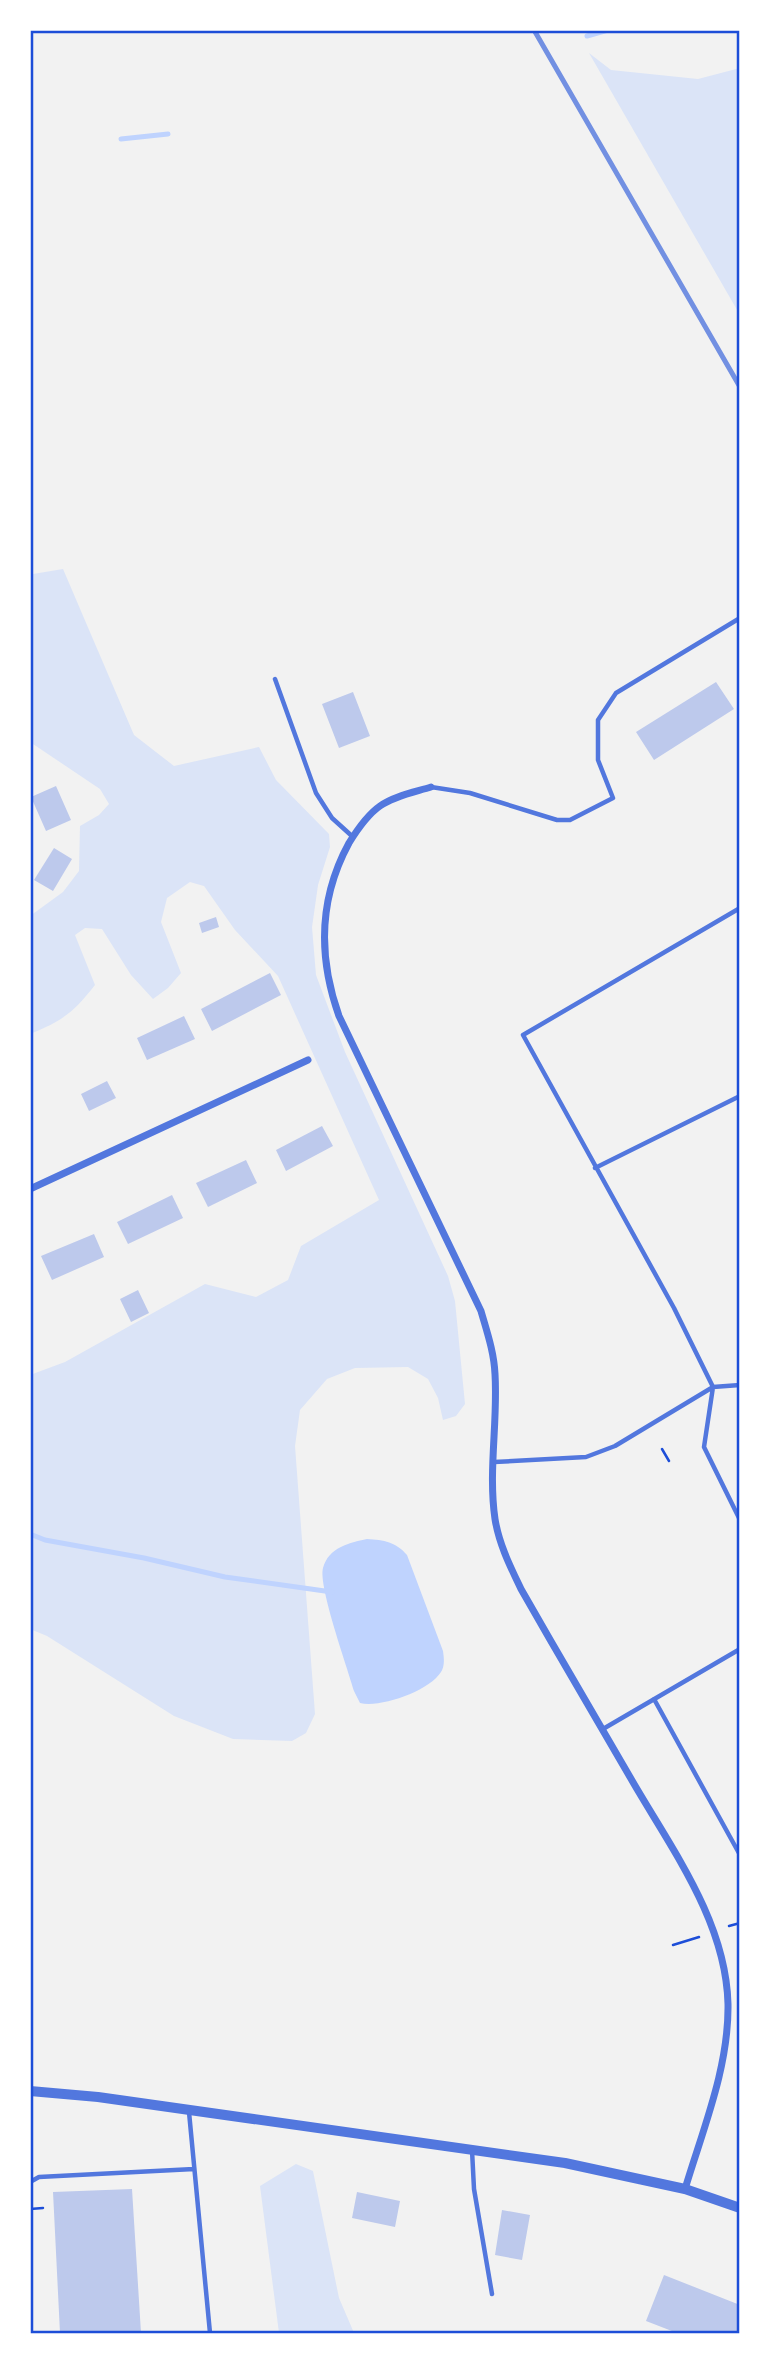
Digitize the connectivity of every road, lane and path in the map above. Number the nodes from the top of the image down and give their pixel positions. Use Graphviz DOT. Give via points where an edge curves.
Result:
graph roads {
  1 [pos="740,618"];
  2 [pos="275,679"];
  3 [pos="431,787"];
  4 [pos="353,836"];
  5 [pos="740,908"];
  6 [pos="308,1060"];
  7 [pos="740,1096"];
  8 [pos="595,1168"];
  9 [pos="30,1189"];
  10 [pos="740,1385"];
  11 [pos="713,1387"];
  12 [pos="662,1449"];
  13 [pos="494,1461"];
  14 [pos="669,1461"];
  15 [pos="740,1520"];
  16 [pos="740,1648"];
  17 [pos="654,1699"];
  18 [pos="602,1729"];
  19 [pos="740,1855"];
  20 [pos="740,1923"];
  21 [pos="729,1926"];
  22 [pos="698,1937"];
  23 [pos="673,1945"];
  24 [pos="30,2091"];
  25 [pos="188,2111"];
  26 [pos="472,2149"];
  27 [pos="194,2169"];
  28 [pos="30,2182"];
  29 [pos="685,2189"];
  30 [pos="43,2208"];
  31 [pos="740,2208"];
  32 [pos="30,2209"];
  33 [pos="492,2294"];
  34 [pos="210,2333"];
  1 -- 3 [label="lane" via="616,693 598,720 598,760 614,798 570,820 557,820 470,793"];
  2 -- 4 [label="lane" via="316,793 332,818"];
  3 -- 4 [label="street" via="380,805"];
  4 -- 13 [label="street" via="327,896 323,925 326,971 339,1016 481,1311 495,1373"];
  5 -- 8 [label="lane" via="523,1035"];
  6 -- 9 [label="street"];
  7 -- 8 [label="lane"];
  8 -- 11 [label="lane"];
  10 -- 11 [label="lane"];
  11 -- 13 [label="lane" via="615,1446 586,1457"];
  11 -- 15 [label="lane" via="704,1447"];
  12 -- 14 [label="path"];
  13 -- 18 [label="street" via="495,1519 503,1549 521,1589"];
  16 -- 17 [label="lane"];
  17 -- 18 [label="lane"];
  17 -- 19 [label="lane"];
  18 -- 29 [label="street" via="695,1890 724,1966 728,2003 723,2058"];
  20 -- 21 [label="path"];
  22 -- 23 [label="path"];
  24 -- 25 [label="street"];
  25 -- 26 [label="street"];
  25 -- 27 [label="lane"];
  26 -- 29 [label="street"];
  26 -- 33 [label="lane"];
  27 -- 28 [label="lane" via="39,2177"];
  27 -- 34 [label="lane"];
  29 -- 31 [label="street"];
  30 -- 32 [label="path"];
}
